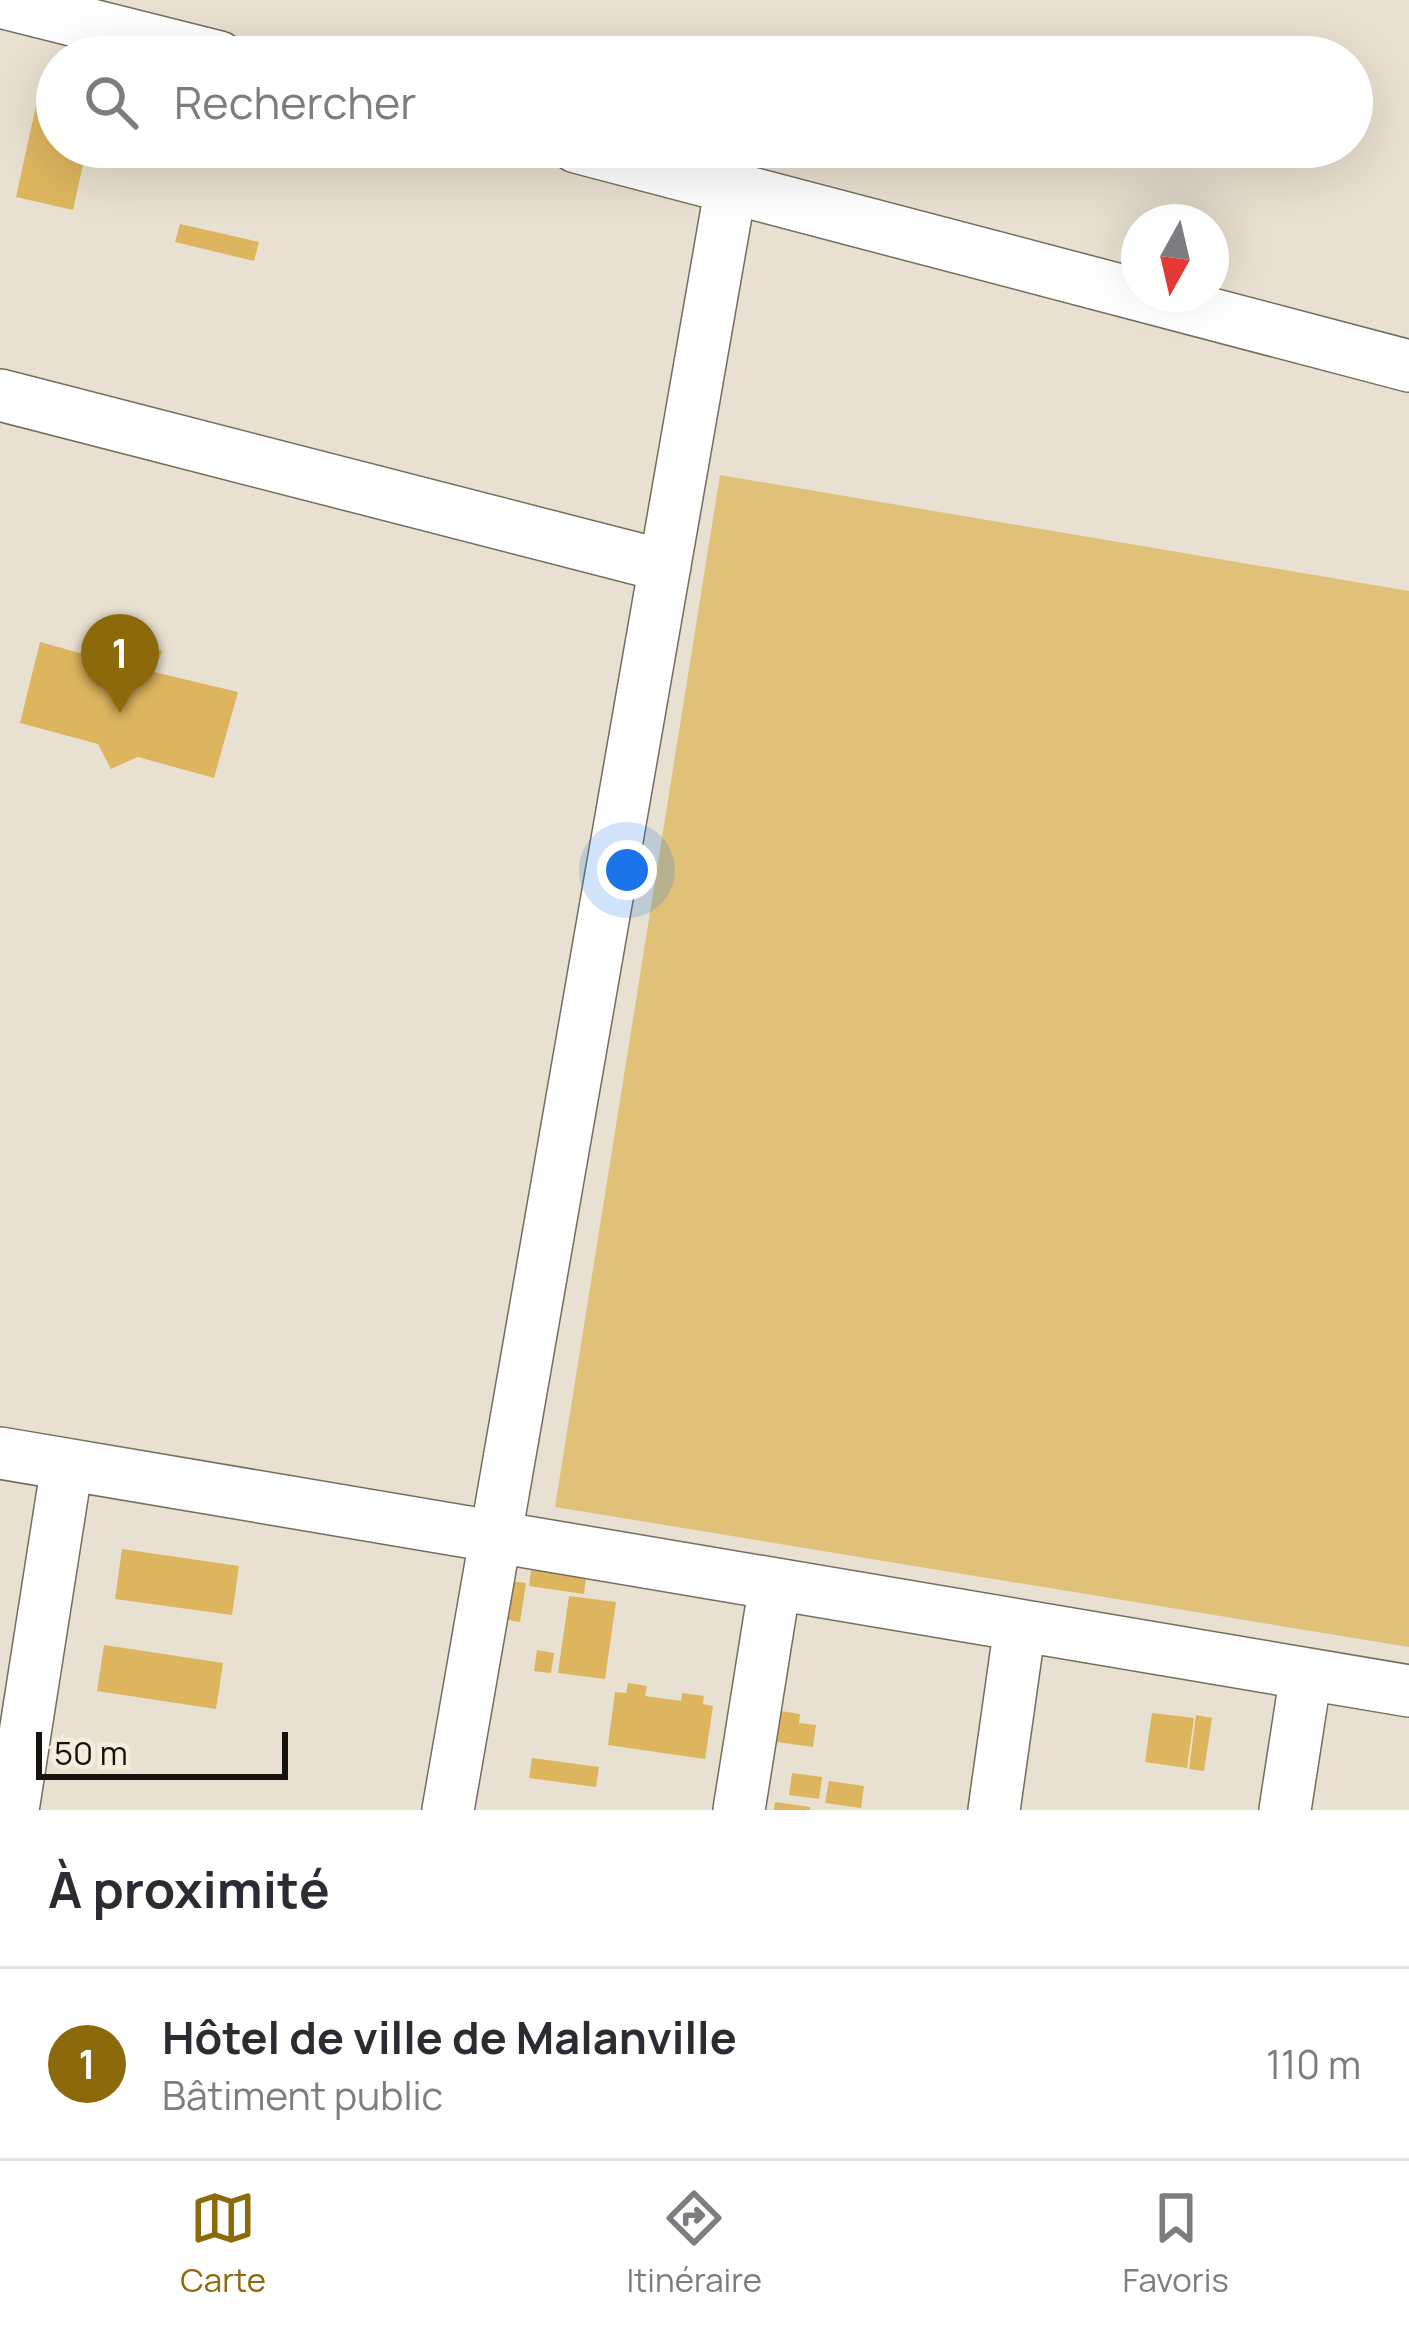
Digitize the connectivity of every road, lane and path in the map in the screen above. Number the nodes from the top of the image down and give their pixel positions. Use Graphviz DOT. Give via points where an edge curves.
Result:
graph roads {
  1 [pos="0,2"];
  2 [pos="135,36"];
  3 [pos="659,168"];
  4 [pos="731,186"];
  5 [pos="1237,322"];
  6 [pos="1409,333"];
  7 [pos="1409,366"];
  8 [pos="0,395"];
  9 [pos="664,566"];
  10 [pos="0,1454"];
  11 [pos="67,1465"];
  12 [pos="494,1536"];
  13 [pos="775,1584"];
  14 [pos="1021,1626"];
  15 [pos="1306,1674"];
  16 [pos="1409,1691"];
  17 [pos="13,1810"];
  18 [pos="448,1810"];
  19 [pos="740,1810"];
  20 [pos="994,1810"];
  21 [pos="1285,1810"];
  1 -- 2 [label="street"];
  3 -- 4 [label="street"];
  4 -- 5 [label="street"];
  4 -- 9 [label="street"];
  5 -- 6 [label="street"];
  5 -- 7 [label="street"];
  8 -- 9 [label="street"];
  9 -- 12 [label="street"];
  10 -- 11 [label="street"];
  11 -- 12 [label="street"];
  11 -- 17 [label="street"];
  12 -- 13 [label="street"];
  12 -- 18 [label="street"];
  13 -- 14 [label="street"];
  13 -- 19 [label="street"];
  14 -- 15 [label="street"];
  14 -- 20 [label="street"];
  15 -- 16 [label="street"];
  15 -- 21 [label="street"];
}
